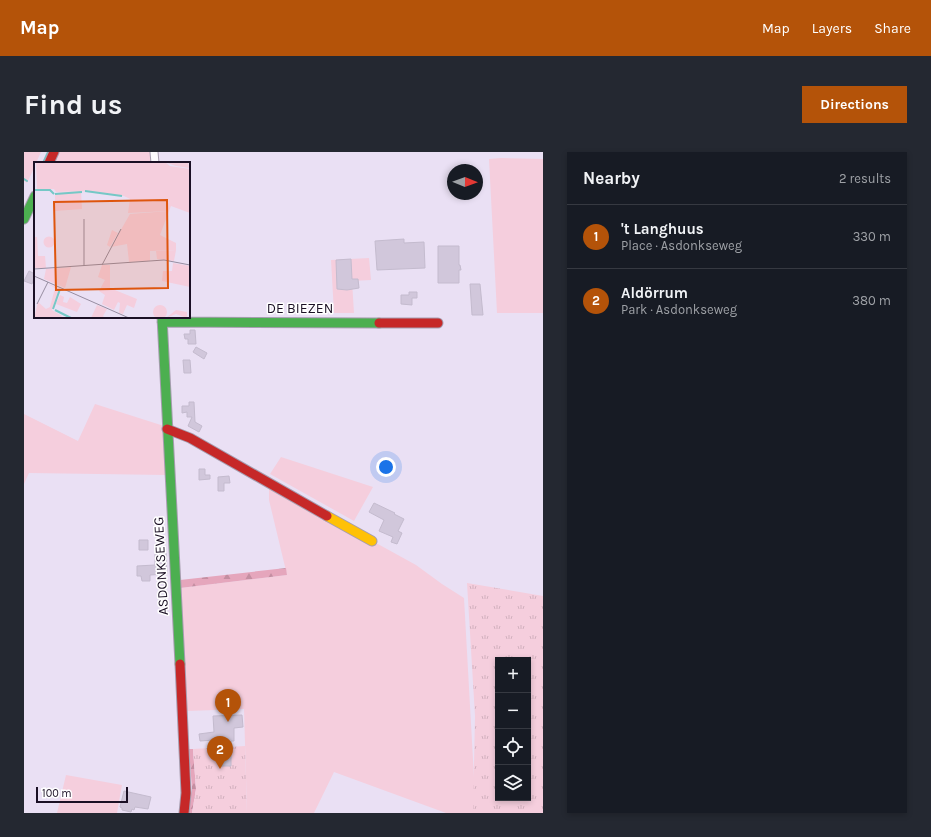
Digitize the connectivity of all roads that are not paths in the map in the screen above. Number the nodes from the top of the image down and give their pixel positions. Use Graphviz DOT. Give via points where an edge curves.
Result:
graph roads {
  1 [pos="54,152"];
  2 [pos="154,152"];
  3 [pos="49,162"];
  4 [pos="155,162"];
  5 [pos="34,198"];
  6 [pos="24,219"];
  7 [pos="162,319"];
  8 [pos="438,323"];
  9 [pos="167,429"];
  10 [pos="372,541"];
  11 [pos="184,813"];
  1 -- 3 [label="street"];
  2 -- 4 [label="street"];
  5 -- 6 [label="street"];
  7 -- 8 [label="street, DE BIEZEN"];
  7 -- 9 [label="street, ASDONKSEWEG"];
  9 -- 10 [label="street" via="190,438"];
  9 -- 11 [label="street, ASDONKSEWEG" via="186,793"];
}
